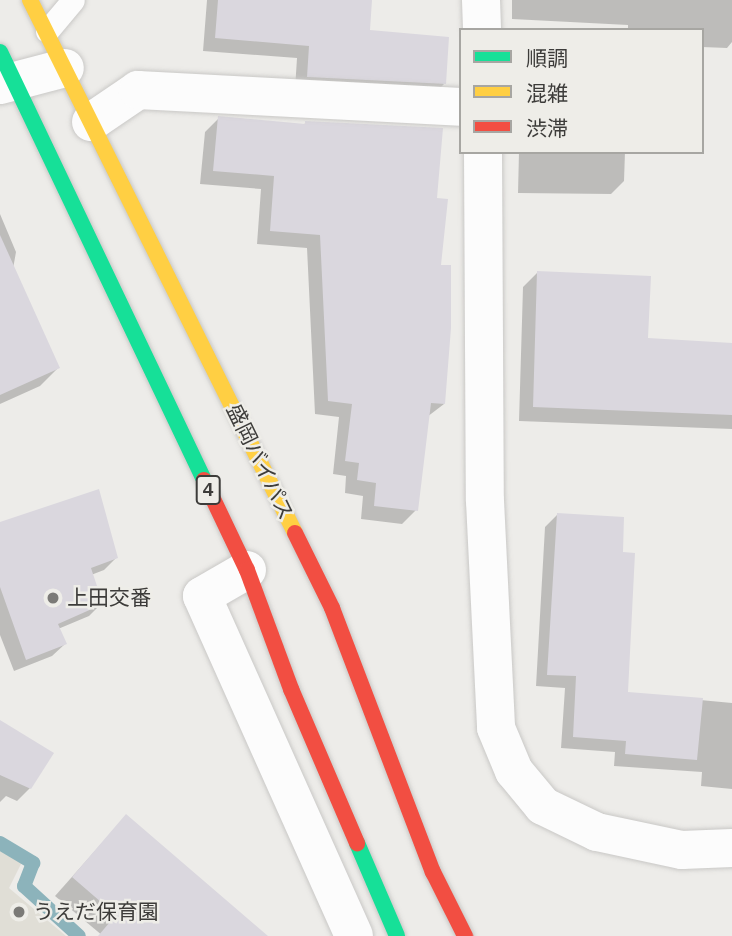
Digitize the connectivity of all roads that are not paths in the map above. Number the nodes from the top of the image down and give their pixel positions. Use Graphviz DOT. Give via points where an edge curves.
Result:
graph roads {
  1 [pos="30,0"];
  2 [pos="73,0"];
  3 [pos="481,0"];
  4 [pos="482,28"];
  5 [pos="47,31"];
  6 [pos="65,68"];
  7 [pos="5,74"];
  8 [pos="459,107"];
  9 [pos="91,122"];
  10 [pos="483,154"];
  11 [pos="247,570"];
  12 [pos="732,848"];
  13 [pos="682,850"];
  14 [pos="732,878"];
  15 [pos="354,936"];
  16 [pos="397,936"];
  17 [pos="465,936"];
  1 -- 5 [label="highway, 盛岡バイパス"];
  2 -- 5 [label="lane"];
  3 -- 4 [label="street"];
  5 -- 6 [label="highway, 盛岡バイパス"];
  6 -- 7 [label="street"];
  6 -- 9 [label="highway, 盛岡バイパス"];
  7 -- 11 [label="highway, 4"];
  8 -- 9 [label="street" via="138,90"];
  9 -- 17 [label="highway, 盛岡バイパス" via="332,608 433,872"];
  10 -- 13 [label="street" via="485,501 496,728 514,771 543,806 597,832"];
  11 -- 15 [label="street" via="202,596"];
  11 -- 16 [label="highway, 4" via="291,689"];
  12 -- 13 [label="street"];
  13 -- 14 [label="street"];
}
